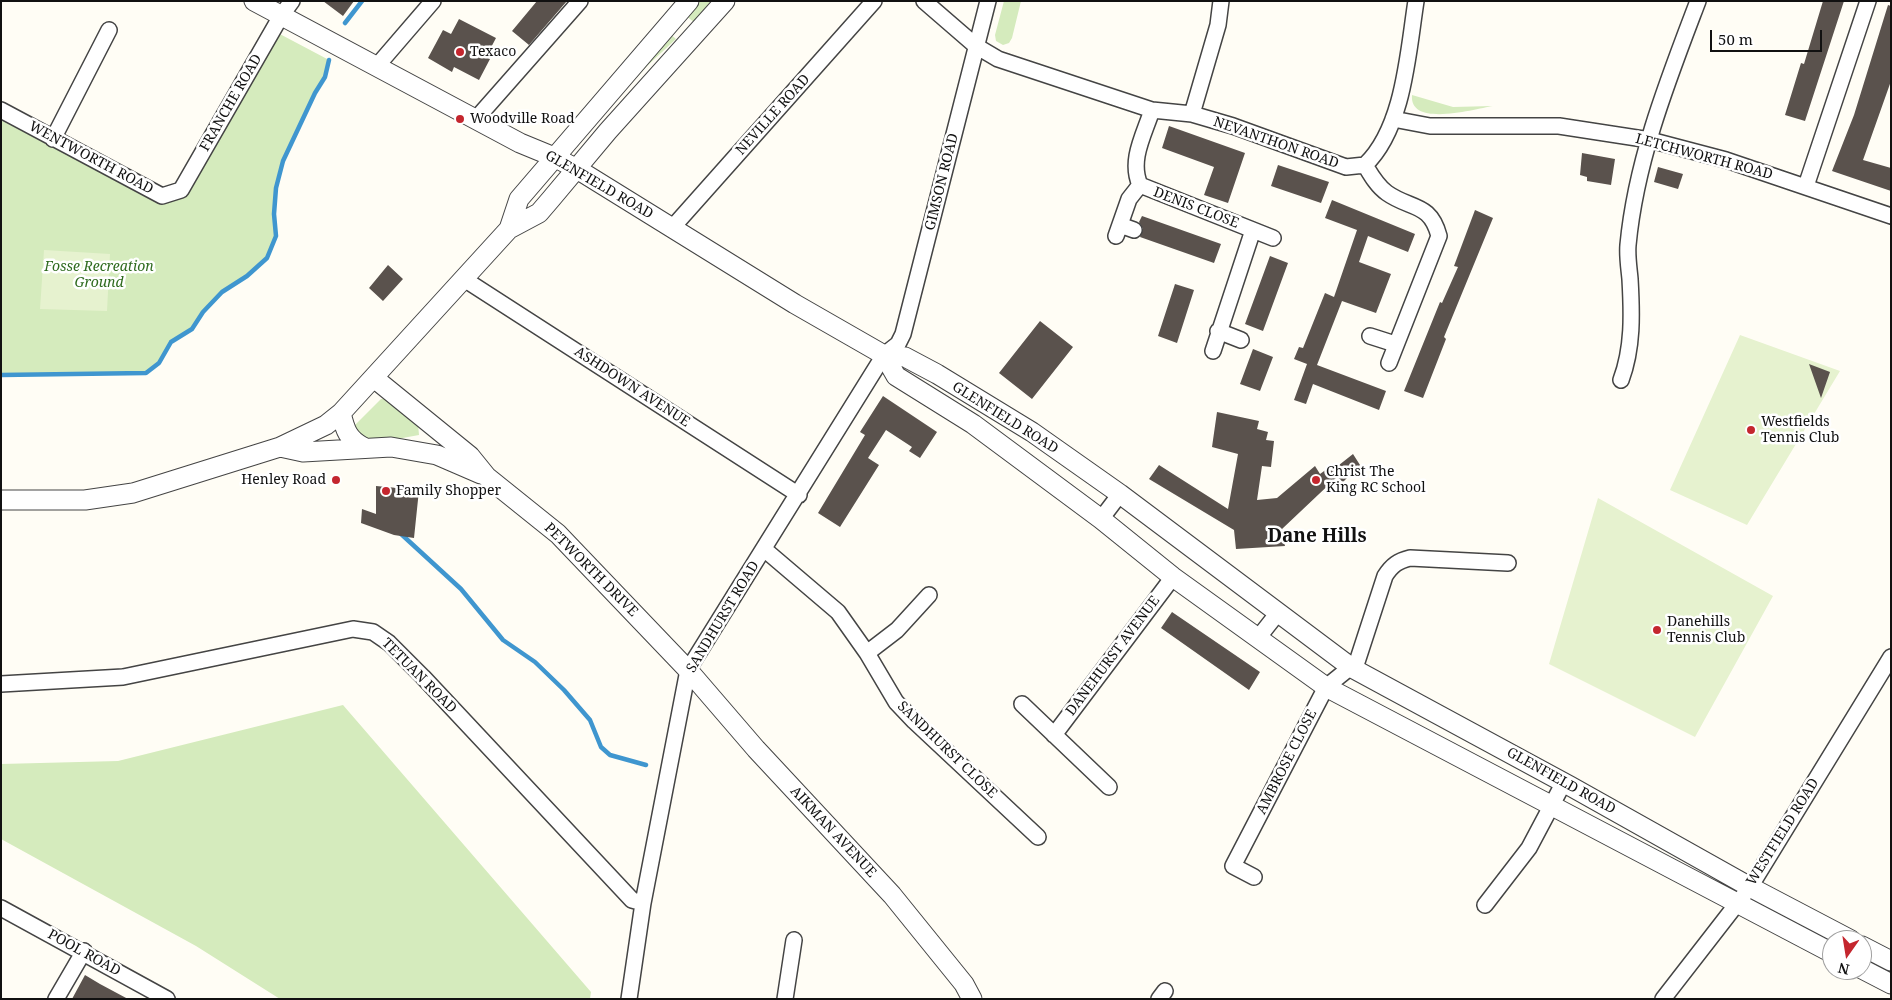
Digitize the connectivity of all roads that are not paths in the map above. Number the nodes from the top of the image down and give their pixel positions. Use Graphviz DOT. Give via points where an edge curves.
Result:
graph roads {
  1 [pos="254,1"];
  2 [pos="433,1"];
  3 [pos="580,1"];
  4 [pos="690,1"];
  5 [pos="725,1"];
  6 [pos="874,1"];
  7 [pos="924,1"];
  8 [pos="988,1"];
  9 [pos="1221,1"];
  10 [pos="1416,1"];
  11 [pos="1698,1"];
  12 [pos="1868,1"];
  13 [pos="286,9"];
  14 [pos="675,18"];
  15 [pos="109,30"];
  16 [pos="693,36"];
  17 [pos="976,46"];
  18 [pos="377,66"];
  19 [pos="1,110"];
  20 [pos="1152,110"];
  21 [pos="1192,114"];
  22 [pos="476,119"];
  23 [pos="1392,119"];
  24 [pos="53,139"];
  25 [pos="1650,140"];
  26 [pos="554,156"];
  27 [pos="1365,165"];
  28 [pos="577,169"];
  29 [pos="1140,185"];
  30 [pos="1806,186"];
  31 [pos="181,190"];
  32 [pos="1891,216"];
  33 [pos="672,228"];
  34 [pos="509,230"];
  35 [pos="1134,230"];
  36 [pos="1253,230"];
  37 [pos="1273,238"];
  38 [pos="464,279"];
  39 [pos="1218,331"];
  40 [pos="1370,336"];
  41 [pos="1240,340"];
  42 [pos="1395,344"];
  43 [pos="1212,351"];
  44 [pos="884,355"];
  45 [pos="1389,363"];
  46 [pos="374,378"];
  47 [pos="1621,380"];
  48 [pos="341,414"];
  49 [pos="434,426"];
  50 [pos="280,447"];
  51 [pos="363,447"];
  52 [pos="419,451"];
  53 [pos="487,477"];
  54 [pos="1120,494"];
  55 [pos="799,495"];
  56 [pos="1,500"];
  57 [pos="1101,519"];
  58 [pos="764,549"];
  59 [pos="1508,563"];
  60 [pos="1173,577"];
  61 [pos="929,594"];
  62 [pos="1277,614"];
  63 [pos="1258,638"];
  64 [pos="867,653"];
  65 [pos="1891,657"];
  66 [pos="1352,668"];
  67 [pos="688,670"];
  68 [pos="1,684"];
  69 [pos="1326,687"];
  70 [pos="1022,704"];
  71 [pos="1054,735"];
  72 [pos="1564,782"];
  73 [pos="1109,787"];
  74 [pos="1552,807"];
  75 [pos="1038,837"];
  76 [pos="1254,877"];
  77 [pos="1750,887"];
  78 [pos="642,902"];
  79 [pos="1737,903"];
  80 [pos="1485,905"];
  81 [pos="1,908"];
  82 [pos="1832,930"];
  83 [pos="794,940"];
  84 [pos="1822,948"];
  85 [pos="84,951"];
  86 [pos="1872,951"];
  87 [pos="1891,960"];
  88 [pos="1872,974"];
  89 [pos="1891,984"];
  90 [pos="56,999"];
  91 [pos="167,999"];
  92 [pos="629,999"];
  93 [pos="785,999"];
  94 [pos="972,999"];
  95 [pos="1663,999"];
  1 -- 13 [label="street, GLENFIELD ROAD"];
  2 -- 18 [label="street"];
  3 -- 22 [label="street"];
  4 -- 14 [label="street"];
  5 -- 16 [label="street"];
  6 -- 33 [label="street, NEVILLE ROAD"];
  7 -- 17 [label="street, NEVANTHON ROAD"];
  8 -- 17 [label="street, GIMSON ROAD"];
  9 -- 21 [label="street" via="1218,25"];
  10 -- 23 [label="street" via="1402,85"];
  11 -- 25 [label="street" via="1656,114"];
  12 -- 30 [label="street"];
  13 -- 18 [label="street, GLENFIELD ROAD"];
  13 -- 31 [label="street, FRANCHE ROAD"];
  14 -- 16 [label="street"];
  14 -- 26 [label="street"];
  15 -- 24 [label="street"];
  16 -- 28 [label="street"];
  17 -- 20 [label="street, NEVANTHON ROAD" via="998,59"];
  17 -- 44 [label="street, GIMSON ROAD" via="903,334 898,344"];
  18 -- 22 [label="street, GLENFIELD ROAD"];
  19 -- 24 [label="street, WENTWORTH ROAD"];
  20 -- 21 [label="street, NEVANTHON ROAD"];
  20 -- 29 [label="street, DENIS CLOSE" via="1135,160"];
  21 -- 27 [label="street, NEVANTHON ROAD" via="1346,167"];
  22 -- 26 [label="street, GLENFIELD ROAD" via="520,143"];
  23 -- 25 [label="street, LETCHWORTH ROAD" via="1430,126 1558,126"];
  23 -- 27 [label="street" via="1374,156"];
  24 -- 31 [label="street, WENTWORTH ROAD" via="162,196"];
  25 -- 30 [label="street, LETCHWORTH ROAD"];
  25 -- 47 [label="street" via="1628,247 1632,324"];
  26 -- 28 [label="street, GLENFIELD ROAD"];
  26 -- 34 [label="street" via="520,199"];
  27 -- 42 [label="street" via="1387,194 1421,208 1435,222 1439,236"];
  28 -- 33 [label="street, GLENFIELD ROAD"];
  28 -- 34 [label="street" via="539,213"];
  29 -- 35 [label="street, DENIS CLOSE" via="1129,200 1118,230"];
  29 -- 36 [label="street, DENIS CLOSE"];
  30 -- 32 [label="street, LETCHWORTH ROAD"];
  33 -- 44 [label="street, GLENFIELD ROAD"];
  34 -- 38 [label="street"];
  36 -- 37 [label="street, DENIS CLOSE"];
  36 -- 39 [label="street, DENIS CLOSE"];
  38 -- 46 [label="street"];
  38 -- 55 [label="street, ASHDOWN AVENUE"];
  39 -- 41 [label="street"];
  39 -- 43 [label="street, DENIS CLOSE"];
  40 -- 42 [label="street"];
  42 -- 45 [label="street"];
  44 -- 54 [label="street, GLENFIELD ROAD" via="905,358 937,374 1032,432"];
  44 -- 55 [label="street, SANDHURST ROAD"];
  44 -- 57 [label="street, GLENFIELD ROAD" via="896,376 972,424"];
  46 -- 48 [label="street"];
  46 -- 49 [label="street, PETWORTH DRIVE"];
  48 -- 50 [label="street" via="326,425"];
  48 -- 51 [label="street" via="347,435"];
  49 -- 52 [label="street"];
  49 -- 53 [label="street, PETWORTH DRIVE" via="470,456"];
  50 -- 51 [label="street, PETWORTH DRIVE" via="304,452"];
  50 -- 56 [label="street" via="133,493 84,500"];
  51 -- 52 [label="street, PETWORTH DRIVE"];
  52 -- 53 [label="street, PETWORTH DRIVE"];
  53 -- 67 [label="street, PETWORTH DRIVE" via="558,534"];
  54 -- 57 [label="street"];
  54 -- 62 [label="street, GLENFIELD ROAD"];
  55 -- 58 [label="street, SANDHURST ROAD"];
  57 -- 60 [label="street, GLENFIELD ROAD"];
  58 -- 64 [label="street, SANDHURST CLOSE" via="838,612"];
  58 -- 67 [label="street, SANDHURST ROAD"];
  59 -- 66 [label="street" via="1410,558 1391,566 1357,662"];
  60 -- 63 [label="street, GLENFIELD ROAD"];
  60 -- 71 [label="street, DANEHURST AVENUE"];
  61 -- 64 [label="street" via="897,630"];
  62 -- 63 [label="street"];
  62 -- 66 [label="street, GLENFIELD ROAD"];
  63 -- 69 [label="street, GLENFIELD ROAD"];
  64 -- 75 [label="street, SANDHURST CLOSE" via="896,702"];
  65 -- 77 [label="street, WESTFIELD ROAD"];
  66 -- 69 [label="street, AMBROSE CLOSE"];
  66 -- 72 [label="street, GLENFIELD ROAD"];
  67 -- 78 [label="street, SANDHURST ROAD"];
  67 -- 94 [label="street, AIKMAN AVENUE" via="756,749 892,895 964,984"];
  68 -- 78 [label="street, TETUAN ROAD" via="123,678 353,629 373,632 389,643 423,677 632,900"];
  69 -- 74 [label="street, GLENFIELD ROAD"];
  69 -- 76 [label="street, AMBROSE CLOSE" via="1233,866"];
  70 -- 71 [label="street"];
  71 -- 73 [label="street"];
  72 -- 74 [label="street"];
  72 -- 77 [label="street, GLENFIELD ROAD"];
  74 -- 79 [label="street, GLENFIELD ROAD"];
  74 -- 80 [label="street" via="1529,848"];
  77 -- 79 [label="street, WESTFIELD ROAD"];
  77 -- 82 [label="street, GLENFIELD ROAD"];
  78 -- 92 [label="street, SANDHURST ROAD"];
  79 -- 84 [label="street, GLENFIELD ROAD"];
  79 -- 95 [label="street, WESTFIELD ROAD"];
  81 -- 85 [label="street, POOL ROAD"];
  83 -- 93 [label="street"];
  85 -- 90 [label="street"];
  85 -- 91 [label="street, POOL ROAD"];
  86 -- 87 [label="street"];
  88 -- 89 [label="street"];
}
